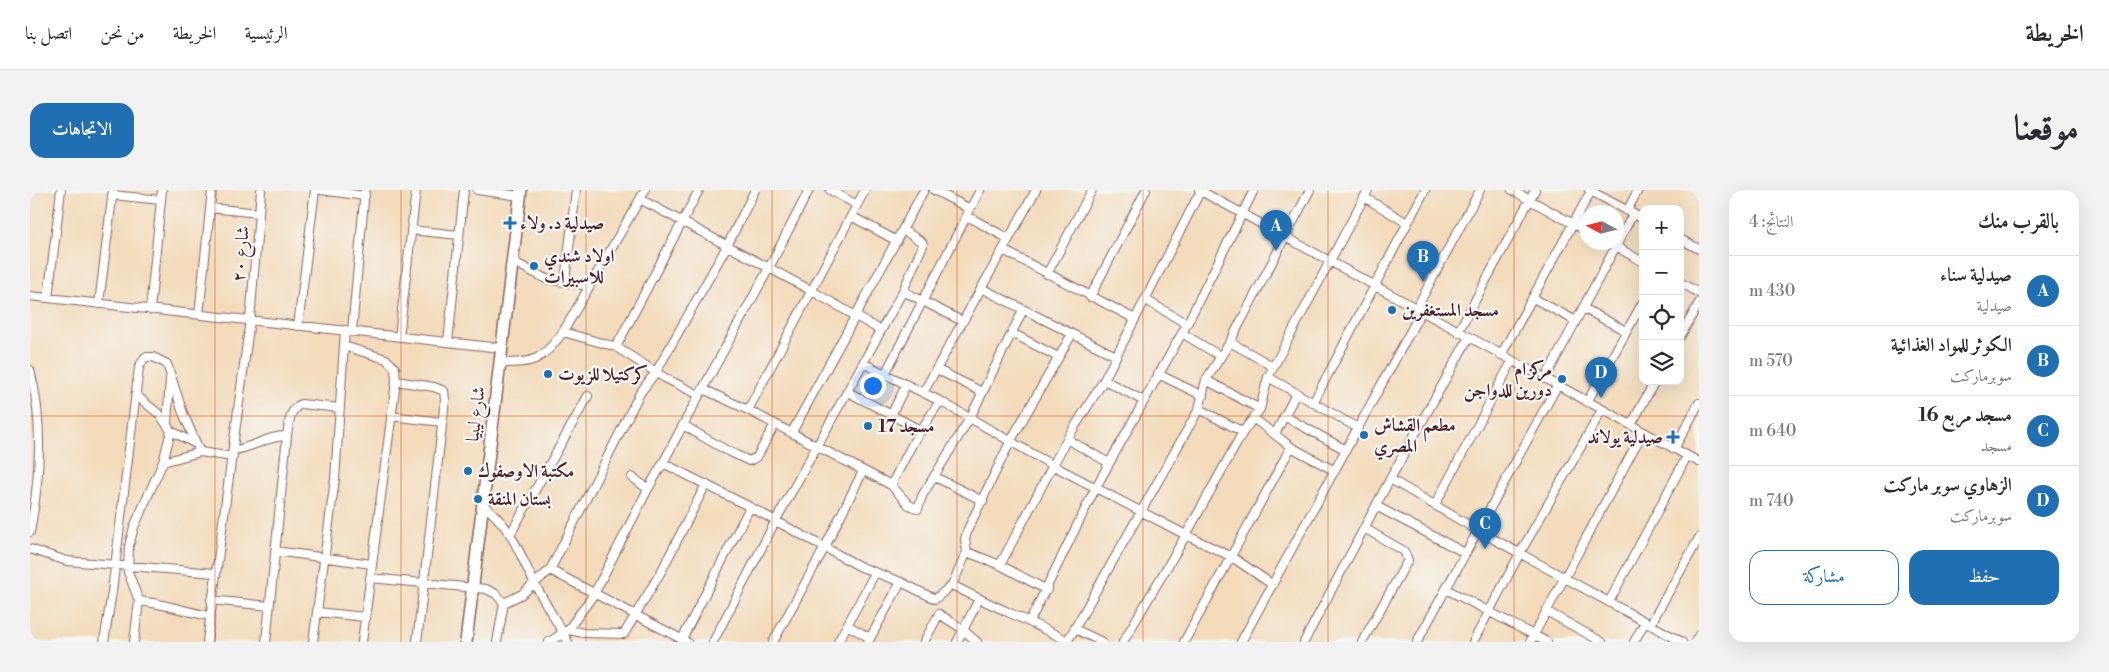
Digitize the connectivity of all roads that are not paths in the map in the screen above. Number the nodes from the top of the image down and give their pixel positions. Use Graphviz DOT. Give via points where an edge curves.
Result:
graph roads {
  1 [pos="61,190"];
  2 [pos="162,190"];
  3 [pos="212,190"];
  4 [pos="261,190"];
  5 [pos="314,190"];
  6 [pos="321,190"];
  7 [pos="416,190"];
  8 [pos="464,190"];
  9 [pos="476,190"];
  10 [pos="576,190"];
  11 [pos="637,190"];
  12 [pos="646,190"];
  13 [pos="699,190"];
  14 [pos="755,190"];
  15 [pos="809,190"];
  16 [pos="830,190"];
  17 [pos="865,190"];
  18 [pos="924,190"];
  19 [pos="934,190"];
  20 [pos="980,190"];
  21 [pos="1036,190"];
  22 [pos="1092,190"];
  23 [pos="1146,190"];
  24 [pos="1200,190"];
  25 [pos="1254,190"];
  26 [pos="1310,190"];
  27 [pos="1425,190"];
  28 [pos="1480,190"];
  29 [pos="1512,190"];
  30 [pos="1535,190"];
  31 [pos="1638,190"];
  32 [pos="1590,191"];
  33 [pos="113,192"];
  34 [pos="365,193"];
  35 [pos="520,193"];
  36 [pos="1366,194"];
  37 [pos="640,199"];
  38 [pos="161,200"];
  39 [pos="1529,200"];
  40 [pos="857,204"];
  41 [pos="210,208"];
  42 [pos="968,212"];
  43 [pos="1630,212"];
  44 [pos="259,213"];
  45 [pos="1242,214"];
  46 [pos="852,216"];
  47 [pos="1639,217"];
  48 [pos="682,222"];
  49 [pos="1407,224"];
  50 [pos="1573,224"];
  51 [pos="1624,226"];
  52 [pos="1579,227"];
  53 [pos="411,230"];
  54 [pos="903,230"];
  55 [pos="459,235"];
  56 [pos="1284,237"];
  57 [pos="1009,239"];
  58 [pos="897,241"];
  59 [pos="1684,241"];
  60 [pos="727,246"];
  61 [pos="1699,249"];
  62 [pos="1003,250"];
  63 [pos="1613,250"];
  64 [pos="1621,250"];
  65 [pos="1639,260"];
  66 [pos="512,261"];
  67 [pos="1330,262"];
  68 [pos="769,268"];
  69 [pos="1047,274"];
  70 [pos="565,282"];
  71 [pos="1684,284"];
  72 [pos="589,286"];
  73 [pos="1373,286"];
  74 [pos="981,288"];
  75 [pos="812,291"];
  76 [pos="903,291"];
  77 [pos="1699,292"];
  78 [pos="30,296"];
  79 [pos="1090,297"];
  80 [pos="48,298"];
  81 [pos="1533,298"];
  82 [pos="1146,300"];
  83 [pos="923,301"];
  84 [pos="1699,303"];
  85 [pos="99,304"];
  86 [pos="1583,308"];
  87 [pos="1639,309"];
  88 [pos="150,310"];
  89 [pos="1023,310"];
  90 [pos="1419,310"];
  91 [pos="199,315"];
  92 [pos="856,316"];
  93 [pos="1135,319"];
  94 [pos="250,320"];
  95 [pos="962,321"];
  96 [pos="1576,321"];
  97 [pos="1187,324"];
  98 [pos="298,326"];
  99 [pos="880,330"];
  100 [pos="1684,330"];
  101 [pos="348,331"];
  102 [pos="1626,331"];
  103 [pos="562,332"];
  104 [pos="1458,332"];
  105 [pos="1012,333"];
  106 [pos="1182,333"];
  107 [pos="1072,334"];
  108 [pos="399,337"];
  109 [pos="1469,338"];
  110 [pos="448,342"];
  111 [pos="1230,342"];
  112 [pos="344,346"];
  113 [pos="501,348"];
  114 [pos="616,348"];
  115 [pos="1501,355"];
  116 [pos="1116,356"];
  117 [pos="1220,356"];
  118 [pos="1058,357"];
  119 [pos="1512,361"];
  120 [pos="499,363"];
  121 [pos="863,363"];
  122 [pos="1274,367"];
  123 [pos="936,369"];
  124 [pos="30,370"];
  125 [pos="656,372"];
  126 [pos="170,374"];
  127 [pos="885,374"];
  128 [pos="1158,374"];
  129 [pos="1268,377"];
  130 [pos="1545,379"];
  131 [pos="1104,380"];
  132 [pos="1206,380"];
  133 [pos="396,381"];
  134 [pos="906,385"];
  135 [pos="1653,385"];
  136 [pos="1557,386"];
  137 [pos="701,392"];
  138 [pos="848,392"];
  139 [pos="982,392"];
  140 [pos="923,393"];
  141 [pos="1296,394"];
  142 [pos="137,396"];
  143 [pos="588,396"];
  144 [pos="1203,396"];
  145 [pos="940,401"];
  146 [pos="1144,401"];
  147 [pos="1587,402"];
  148 [pos="1313,403"];
  149 [pos="1699,403"];
  150 [pos="340,408"];
  151 [pos="1199,409"];
  152 [pos="1260,409"];
  153 [pos="748,410"];
  154 [pos="1602,410"];
  155 [pos="891,415"];
  156 [pos="391,416"];
  157 [pos="1284,416"];
  158 [pos="970,418"];
  159 [pos="1253,418"];
  160 [pos="442,422"];
  161 [pos="683,424"];
  162 [pos="775,424"];
  163 [pos="1631,425"];
  164 [pos="169,428"];
  165 [pos="1358,428"];
  166 [pos="922,431"];
  167 [pos="792,432"];
  168 [pos="1243,432"];
  169 [pos="1643,432"];
  170 [pos="1275,434"];
  171 [pos="287,436"];
  172 [pos="1067,439"];
  173 [pos="1010,442"];
  174 [pos="196,444"];
  175 [pos="818,446"];
  176 [pos="1291,447"];
  177 [pos="1674,449"];
  178 [pos="1346,450"];
  179 [pos="200,452"];
  180 [pos="234,453"];
  181 [pos="1687,456"];
  182 [pos="163,462"];
  183 [pos="1699,462"];
  184 [pos="663,463"];
  185 [pos="1109,463"];
  186 [pos="1052,465"];
  187 [pos="863,470"];
  188 [pos="1335,471"];
  189 [pos="632,476"];
  190 [pos="935,477"];
  191 [pos="1390,479"];
  192 [pos="706,484"];
  193 [pos="891,485"];
  194 [pos="1096,487"];
  195 [pos="648,489"];
  196 [pos="983,501"];
  197 [pos="482,504"];
  198 [pos="1435,505"];
  199 [pos="1376,506"];
  200 [pos="750,507"];
  201 [pos="1142,511"];
  202 [pos="776,520"];
  203 [pos="1364,528"];
  204 [pos="1477,530"];
  205 [pos="30,532"];
  206 [pos="511,533"];
  207 [pos="1186,535"];
  208 [pos="1699,538"];
  209 [pos="825,547"];
  210 [pos="30,549"];
  211 [pos="275,550"];
  212 [pos="967,552"];
  213 [pos="1465,553"];
  214 [pos="1520,553"];
  215 [pos="1232,556"];
  216 [pos="324,558"];
  217 [pos="372,564"];
  218 [pos="1000,565"];
  219 [pos="115,566"];
  220 [pos="128,566"];
  221 [pos="550,570"];
  222 [pos="215,573"];
  223 [pos="875,573"];
  224 [pos="370,578"];
  225 [pos="1564,578"];
  226 [pos="901,582"];
  227 [pos="424,583"];
  228 [pos="534,583"];
  229 [pos="952,585"];
  230 [pos="1272,585"];
  231 [pos="473,587"];
  232 [pos="1446,589"];
  233 [pos="1047,590"];
  234 [pos="594,594"];
  235 [pos="935,599"];
  236 [pos="979,599"];
  237 [pos="212,600"];
  238 [pos="138,601"];
  239 [pos="1608,602"];
  240 [pos="504,603"];
  241 [pos="269,606"];
  242 [pos="1489,611"];
  243 [pos="1546,611"];
  244 [pos="317,612"];
  245 [pos="939,614"];
  246 [pos="210,616"];
  247 [pos="636,616"];
  248 [pos="365,617"];
  249 [pos="1030,621"];
  250 [pos="1647,623"];
  251 [pos="847,625"];
  252 [pos="1075,629"];
  253 [pos="964,630"];
  254 [pos="566,632"];
  255 [pos="1699,635"];
  256 [pos="1532,638"];
  257 [pos="869,640"];
  258 [pos="684,641"];
  259 [pos="104,642"];
  260 [pos="134,642"];
  261 [pos="207,642"];
  262 [pos="266,642"];
  263 [pos="313,642"];
  264 [pos="362,642"];
  265 [pos="417,642"];
  266 [pos="466,642"];
  267 [pos="497,642"];
  268 [pos="550,642"];
  269 [pos="568,642"];
  270 [pos="714,642"];
  271 [pos="772,642"];
  272 [pos="838,642"];
  273 [pos="924,642"];
  274 [pos="957,642"];
  275 [pos="977,642"];
  276 [pos="1068,642"];
  277 [pos="1102,642"];
  278 [pos="1123,642"];
  279 [pos="1184,642"];
  280 [pos="1241,642"];
  281 [pos="1304,642"];
  282 [pos="1362,642"];
  283 [pos="1417,642"];
  284 [pos="1473,642"];
  285 [pos="1547,642"];
  286 [pos="1602,642"];
  287 [pos="1634,642"];
  288 [pos="1682,642"];
  289 [pos="1695,642"];
  1 -- 80 [label="street"];
  2 -- 38 [label="street"];
  3 -- 41 [label="street"];
  4 -- 44 [label="street, شارع ٢٠"];
  5 -- 98 [label="street"];
  6 -- 34 [label="street"];
  7 -- 53 [label="street"];
  8 -- 55 [label="street"];
  9 -- 35 [label="street"];
  10 -- 70 [label="street"];
  11 -- 37 [label="street"];
  12 -- 37 [label="street"];
  13 -- 48 [label="street"];
  14 -- 60 [label="street"];
  15 -- 68 [label="street"];
  16 -- 40 [label="street"];
  17 -- 40 [label="street"];
  18 -- 54 [label="street"];
  19 -- 42 [label="street"];
  20 -- 42 [label="street"];
  21 -- 57 [label="street"];
  22 -- 69 [label="street"];
  23 -- 79 [label="street"];
  24 -- 45 [label="street"];
  24 -- 82 [label="street"];
  25 -- 45 [label="street"];
  26 -- 56 [label="street"];
  27 -- 49 [label="street"];
  28 -- 90 [label="street"];
  29 -- 39 [label="street"];
  30 -- 39 [label="street"];
  31 -- 43 [label="street"];
  32 -- 43 [label="street"];
  32 -- 50 [label="street"];
  33 -- 38 [label="street"];
  33 -- 85 [label="street"];
  34 -- 101 [label="street"];
  35 -- 66 [label="highway, شارع ليبيا"];
  36 -- 49 [label="street"];
  36 -- 67 [label="street"];
  37 -- 48 [label="street"];
  37 -- 72 [label="street"];
  38 -- 88 [label="street"];
  39 -- 50 [label="street"];
  39 -- 104 [label="street"];
  40 -- 46 [label="street"];
  41 -- 44 [label="street"];
  41 -- 91 [label="street"];
  42 -- 57 [label="street"];
  42 -- 83 [label="street"];
  43 -- 47 [label="street"];
  43 -- 51 [label="street"];
  44 -- 94 [label="street, شارع ٢٠"];
  45 -- 56 [label="street"];
  45 -- 97 [label="street"];
  46 -- 58 [label="street"];
  46 -- 75 [label="street"];
  48 -- 60 [label="street"];
  48 -- 114 [label="street"];
  49 -- 73 [label="street"];
  50 -- 52 [label="street"];
  50 -- 81 [label="street"];
  53 -- 55 [label="street"];
  53 -- 108 [label="street"];
  54 -- 58 [label="street"];
  54 -- 76 [label="street" via="924,243"];
  55 -- 110 [label="street"];
  56 -- 67 [label="street"];
  56 -- 111 [label="street"];
  57 -- 62 [label="street"];
  58 -- 92 [label="street"];
  59 -- 61 [label="street"];
  60 -- 68 [label="street"];
  60 -- 125 [label="street"];
  62 -- 69 [label="street"];
  62 -- 74 [label="street"];
  63 -- 86 [label="street"];
  64 -- 65 [label="street"];
  66 -- 70 [label="street" via="546,279"];
  66 -- 113 [label="highway, شارع ليبيا"];
  67 -- 73 [label="street"];
  67 -- 122 [label="street"];
  68 -- 75 [label="street"];
  68 -- 137 [label="street"];
  69 -- 79 [label="street"];
  70 -- 72 [label="street"];
  71 -- 77 [label="street"];
  72 -- 103 [label="street"];
  73 -- 90 [label="street"];
  73 -- 148 [label="street"];
  74 -- 89 [label="street"];
  74 -- 95 [label="street"];
  75 -- 92 [label="street"];
  75 -- 153 [label="street"];
  76 -- 83 [label="street"];
  76 -- 99 [label="street"];
  78 -- 80 [label="street"];
  79 -- 93 [label="street"];
  80 -- 85 [label="street"];
  81 -- 96 [label="street"];
  81 -- 115 [label="street"];
  82 -- 93 [label="street"];
  82 -- 97 [label="street"];
  83 -- 95 [label="street"];
  83 -- 127 [label="street"];
  84 -- 100 [label="street"];
  85 -- 88 [label="street"];
  86 -- 96 [label="street"];
  86 -- 102 [label="street"];
  87 -- 102 [label="street"];
  88 -- 91 [label="street"];
  89 -- 105 [label="street"];
  89 -- 107 [label="street"];
  90 -- 104 [label="street"];
  90 -- 165 [label="street"];
  91 -- 94 [label="street"];
  92 -- 99 [label="street"];
  92 -- 167 [label="street"];
  93 -- 116 [label="street"];
  94 -- 98 [label="street"];
  94 -- 180 [label="street, شارع ٢٠"];
  95 -- 123 [label="street"];
  96 -- 130 [label="street"];
  97 -- 106 [label="street"];
  98 -- 101 [label="street"];
  99 -- 121 [label="street"];
  101 -- 108 [label="street"];
  101 -- 112 [label="street"];
  102 -- 147 [label="street"];
  103 -- 114 [label="street"];
  103 -- 120 [label="street" via="539,358"];
  104 -- 109 [label="street"];
  105 -- 118 [label="street"];
  105 -- 139 [label="street"];
  106 -- 117 [label="street"];
  106 -- 128 [label="street"];
  107 -- 116 [label="street"];
  107 -- 118 [label="street"];
  108 -- 110 [label="street"];
  109 -- 115 [label="street"];
  109 -- 191 [label="street"];
  110 -- 113 [label="street"];
  111 -- 117 [label="street"];
  111 -- 122 [label="street"];
  112 -- 133 [label="street" via="386,359 395,368"];
  112 -- 150 [label="street"];
  113 -- 120 [label="highway, شارع ليبيا"];
  114 -- 125 [label="street"];
  115 -- 119 [label="street"];
  116 -- 131 [label="street"];
  117 -- 132 [label="street"];
  118 -- 173 [label="street"];
  119 -- 130 [label="street"];
  119 -- 198 [label="street"];
  120 -- 197 [label="highway, شارع ليبيا"];
  121 -- 127 [label="street"];
  121 -- 138 [label="street"];
  122 -- 129 [label="street"];
  123 -- 139 [label="street"];
  123 -- 140 [label="street"];
  124 -- 205 [label="street" via="38,406 40,443"];
  125 -- 137 [label="street"];
  125 -- 221 [label="street" via="640,393"];
  126 -- 142 [label="street" via="167,364 145,357 139,367"];
  126 -- 164 [label="street"];
  126 -- 174 [label="street"];
  127 -- 134 [label="street"];
  128 -- 144 [label="street"];
  128 -- 146 [label="street"];
  129 -- 141 [label="street"];
  129 -- 152 [label="street"];
  130 -- 136 [label="street"];
  131 -- 146 [label="street"];
  131 -- 172 [label="street"];
  132 -- 144 [label="street"];
  132 -- 152 [label="street"];
  133 -- 156 [label="street"];
  133 -- 160 [label="street" via="444,391"];
  134 -- 140 [label="street"];
  134 -- 155 [label="street"];
  135 -- 163 [label="street"];
  136 -- 147 [label="street"];
  136 -- 204 [label="street"];
  137 -- 153 [label="street"];
  137 -- 161 [label="street"];
  138 -- 155 [label="street"];
  138 -- 175 [label="street"];
  139 -- 158 [label="street"];
  140 -- 145 [label="street"];
  141 -- 148 [label="street"];
  141 -- 157 [label="street"];
  142 -- 164 [label="street" via="160,415"];
  142 -- 219 [label="street"];
  143 -- 206 [label="street"];
  144 -- 151 [label="street"];
  145 -- 158 [label="street"];
  145 -- 166 [label="street"];
  146 -- 185 [label="street"];
  147 -- 154 [label="street"];
  148 -- 165 [label="street"];
  149 -- 177 [label="street"];
  150 -- 171 [label="street" via="301,404 289,418"];
  150 -- 216 [label="street" via="336,479"];
  151 -- 168 [label="street"];
  151 -- 201 [label="street"];
  152 -- 159 [label="street"];
  153 -- 162 [label="street"];
  154 -- 163 [label="street"];
  154 -- 214 [label="street"];
  155 -- 166 [label="street"];
  156 -- 160 [label="street"];
  156 -- 217 [label="street"];
  157 -- 170 [label="street"];
  157 -- 178 [label="street"];
  158 -- 173 [label="street"];
  158 -- 190 [label="street"];
  159 -- 168 [label="street"];
  159 -- 170 [label="street"];
  160 -- 227 [label="street"];
  161 -- 162 [label="street" via="749,462 757,457"];
  161 -- 184 [label="street"];
  162 -- 167 [label="street"];
  163 -- 169 [label="street"];
  164 -- 174 [label="street"];
  164 -- 182 [label="street"];
  165 -- 178 [label="street"];
  166 -- 193 [label="street"];
  167 -- 175 [label="street"];
  168 -- 207 [label="street"];
  169 -- 177 [label="street"];
  169 -- 225 [label="street"];
  170 -- 176 [label="street"];
  171 -- 180 [label="street"];
  171 -- 211 [label="street"];
  172 -- 185 [label="street"];
  172 -- 186 [label="street"];
  173 -- 186 [label="street"];
  173 -- 196 [label="street"];
  174 -- 179 [label="street"];
  175 -- 187 [label="street"];
  175 -- 202 [label="street"];
  176 -- 188 [label="street"];
  176 -- 215 [label="street"];
  177 -- 181 [label="street"];
  178 -- 188 [label="street"];
  179 -- 180 [label="street"];
  179 -- 182 [label="street"];
  180 -- 222 [label="street, شارع ٢٠"];
  181 -- 183 [label="street"];
  181 -- 239 [label="street"];
  182 -- 220 [label="street" via="134,527"];
  184 -- 192 [label="street"];
  184 -- 195 [label="street"];
  185 -- 194 [label="street"];
  186 -- 194 [label="street"];
  186 -- 218 [label="street"];
  187 -- 193 [label="street"];
  187 -- 209 [label="street"];
  188 -- 230 [label="street"];
  189 -- 195 [label="street"];
  190 -- 193 [label="street" via="922,496 918,509 909,505"];
  190 -- 196 [label="street"];
  191 -- 198 [label="street"];
  191 -- 199 [label="street"];
  192 -- 200 [label="street"];
  192 -- 247 [label="street"];
  194 -- 201 [label="street"];
  194 -- 233 [label="street"];
  195 -- 234 [label="street"];
  196 -- 212 [label="street" via="966,534"];
  197 -- 206 [label="street"];
  197 -- 231 [label="highway, شارع ليبيا"];
  198 -- 204 [label="street"];
  199 -- 203 [label="street"];
  199 -- 213 [label="street"];
  200 -- 202 [label="street"];
  200 -- 258 [label="street"];
  201 -- 207 [label="street"];
  201 -- 252 [label="street"];
  202 -- 209 [label="street"];
  202 -- 270 [label="street"];
  203 -- 281 [label="street"];
  203 -- 282 [label="street" via="1404,551 1408,560"];
  204 -- 213 [label="street"];
  204 -- 214 [label="street"];
  206 -- 228 [label="street"];
  207 -- 215 [label="street"];
  207 -- 278 [label="street"];
  208 -- 250 [label="street"];
  209 -- 223 [label="street"];
  209 -- 271 [label="street"];
  210 -- 219 [label="street" via="62,560"];
  211 -- 216 [label="street"];
  211 -- 241 [label="street"];
  212 -- 218 [label="street"];
  212 -- 229 [label="street"];
  213 -- 232 [label="street"];
  214 -- 225 [label="street"];
  214 -- 242 [label="street"];
  215 -- 230 [label="street"];
  215 -- 279 [label="street"];
  216 -- 217 [label="street"];
  216 -- 244 [label="street"];
  217 -- 224 [label="street"];
  218 -- 233 [label="street"];
  219 -- 220 [label="street"];
  219 -- 259 [label="street"];
  220 -- 222 [label="street"];
  220 -- 238 [label="street"];
  221 -- 228 [label="street"];
  221 -- 234 [label="street"];
  222 -- 237 [label="street, شارع ٢٠"];
  223 -- 226 [label="street"];
  223 -- 251 [label="street"];
  224 -- 227 [label="street"];
  224 -- 248 [label="street"];
  225 -- 239 [label="street"];
  225 -- 243 [label="street"];
  226 -- 235 [label="street"];
  226 -- 257 [label="street"];
  227 -- 231 [label="street"];
  227 -- 265 [label="street"];
  228 -- 240 [label="street"];
  228 -- 254 [label="street"];
  229 -- 235 [label="street"];
  229 -- 236 [label="street"];
  230 -- 280 [label="street"];
  231 -- 240 [label="street" via="494,592"];
  231 -- 266 [label="highway, شارع ليبيا"];
  232 -- 242 [label="street"];
  232 -- 283 [label="street"];
  233 -- 249 [label="street"];
  234 -- 247 [label="street"];
  234 -- 254 [label="street"];
  235 -- 245 [label="street"];
  236 -- 249 [label="street"];
  236 -- 253 [label="street"];
  237 -- 241 [label="street"];
  237 -- 246 [label="street, شارع ٢٠"];
  238 -- 246 [label="street"];
  238 -- 260 [label="street"];
  239 -- 250 [label="street"];
  240 -- 267 [label="street"];
  241 -- 262 [label="street"];
  242 -- 256 [label="street"];
  242 -- 284 [label="street"];
  243 -- 256 [label="street"];
  243 -- 286 [label="street"];
  244 -- 248 [label="street"];
  244 -- 263 [label="street"];
  245 -- 253 [label="street"];
  245 -- 273 [label="street"];
  246 -- 261 [label="street, شارع ٢٠"];
  247 -- 254 [label="street" via="623,635"];
  247 -- 258 [label="street"];
  248 -- 264 [label="street"];
  249 -- 276 [label="street"];
  250 -- 287 [label="street"];
  250 -- 288 [label="street"];
  251 -- 257 [label="street"];
  251 -- 272 [label="street"];
  252 -- 276 [label="street"];
  252 -- 277 [label="street"];
  253 -- 274 [label="street"];
  253 -- 275 [label="street"];
  254 -- 268 [label="street"];
  254 -- 269 [label="street"];
  255 -- 289 [label="street"];
  256 -- 285 [label="street"];
}
